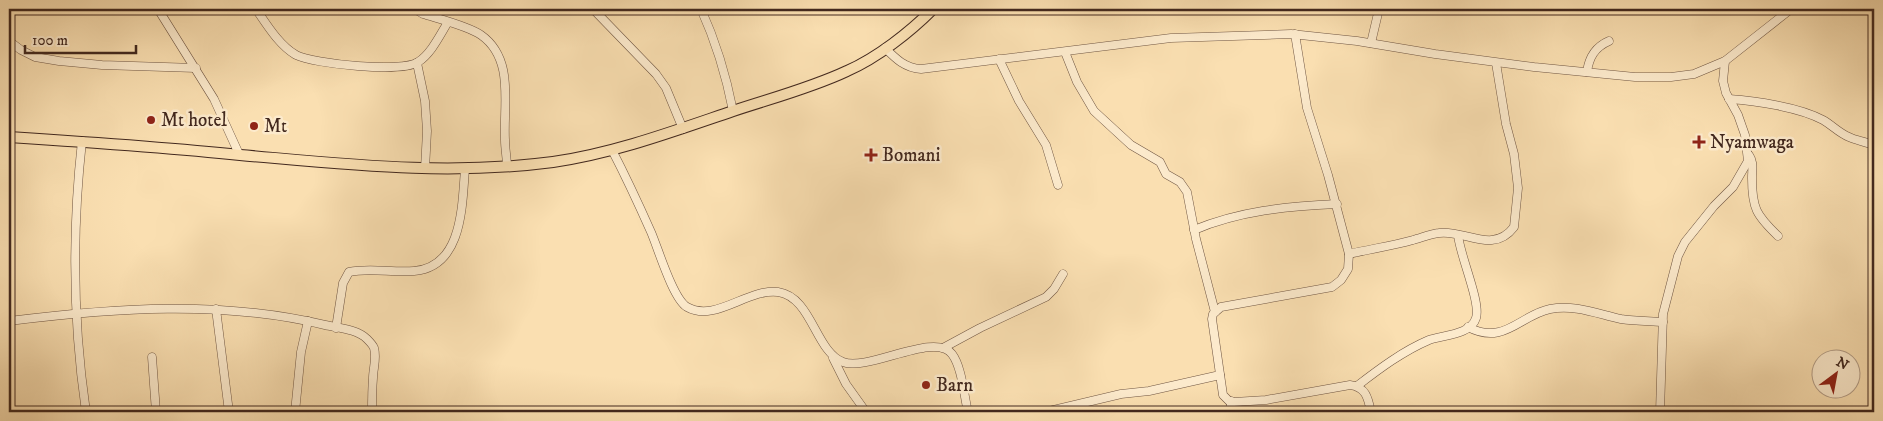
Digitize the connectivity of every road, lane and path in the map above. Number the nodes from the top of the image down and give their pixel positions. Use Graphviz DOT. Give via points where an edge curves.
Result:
graph roads {
  1 [pos="158,9"];
  2 [pos="256,9"];
  3 [pos="415,9"];
  4 [pos="593,9"];
  5 [pos="701,9"];
  6 [pos="933,9"];
  7 [pos="1379,9"];
  8 [pos="1791,9"];
  9 [pos="448,22"];
  10 [pos="1296,34"];
  11 [pos="9,41"];
  12 [pos="1609,41"];
  13 [pos="1371,43"];
  14 [pos="885,48"];
  15 [pos="1065,52"];
  16 [pos="999,59"];
  17 [pos="1725,61"];
  18 [pos="417,63"];
  19 [pos="1496,63"];
  20 [pos="196,68"];
  21 [pos="1587,72"];
  22 [pos="1729,99"];
  23 [pos="733,111"];
  24 [pos="683,129"];
  25 [pos="9,136"];
  26 [pos="82,141"];
  27 [pos="1874,146"];
  28 [pos="612,150"];
  29 [pos="1747,151"];
  30 [pos="239,154"];
  31 [pos="507,167"];
  32 [pos="426,169"];
  33 [pos="465,169"];
  34 [pos="1058,185"];
  35 [pos="1337,204"];
  36 [pos="1194,230"];
  37 [pos="1458,235"];
  38 [pos="1778,236"];
  39 [pos="1348,254"];
  40 [pos="1063,274"];
  41 [pos="216,309"];
  42 [pos="1214,312"];
  43 [pos="76,313"];
  44 [pos="9,321"];
  45 [pos="308,321"];
  46 [pos="1663,322"];
  47 [pos="1468,327"];
  48 [pos="336,328"];
  49 [pos="944,348"];
  50 [pos="832,354"];
  51 [pos="152,357"];
  52 [pos="1220,375"];
  53 [pos="1357,386"];
  54 [pos="1231,401"];
  55 [pos="86,412"];
  56 [pos="156,412"];
  57 [pos="228,412"];
  58 [pos="295,412"];
  59 [pos="372,412"];
  60 [pos="866,412"];
  61 [pos="968,412"];
  62 [pos="1045,412"];
  63 [pos="1231,412"];
  64 [pos="1371,412"];
  65 [pos="1660,412"];
  1 -- 20 [label="street"];
  2 -- 18 [label="street" via="280,41 297,55 322,62 362,66 400,67"];
  3 -- 9 [label="street"];
  4 -- 24 [label="street" via="656,74 666,88"];
  5 -- 23 [label="street" via="716,43"];
  6 -- 14 [label="main road"];
  7 -- 13 [label="street"];
  8 -- 17 [label="street"];
  9 -- 18 [label="street"];
  9 -- 31 [label="street" via="480,34 500,57 506,81"];
  10 -- 13 [label="street"];
  10 -- 15 [label="street" via="1171,38"];
  10 -- 35 [label="street" via="1307,108"];
  11 -- 20 [label="street" via="35,57 59,61"];
  12 -- 21 [label="street" via="1596,49"];
  13 -- 19 [label="street"];
  14 -- 16 [label="street" via="903,64 915,68"];
  14 -- 23 [label="main road" via="850,70 801,90"];
  15 -- 16 [label="street"];
  15 -- 36 [label="street" via="1094,111 1131,145 1160,162 1166,174 1183,186"];
  16 -- 34 [label="street" via="1019,101 1046,145"];
  17 -- 21 [label="street" via="1694,74 1671,77"];
  17 -- 22 [label="street" via="1723,82"];
  18 -- 32 [label="street" via="426,101"];
  19 -- 21 [label="street"];
  19 -- 37 [label="street" via="1518,188 1514,227 1507,235 1495,239"];
  20 -- 30 [label="street"];
  22 -- 27 [label="street" via="1771,104 1813,116 1851,138"];
  22 -- 29 [label="street" via="1745,135"];
  23 -- 24 [label="main road"];
  24 -- 28 [label="main road"];
  25 -- 26 [label="main road"];
  26 -- 30 [label="main road"];
  26 -- 43 [label="street" via="76,210"];
  28 -- 31 [label="main road" via="555,162"];
  28 -- 50 [label="street" via="652,233 677,295 685,306 715,310 757,295 785,294 807,313"];
  29 -- 38 [label="street" via="1753,165 1756,211"];
  29 -- 46 [label="street" via="1748,161 1740,176 1681,248 1666,298"];
  30 -- 32 [label="main road" via="362,167"];
  31 -- 33 [label="main road"];
  32 -- 33 [label="main road"];
  33 -- 48 [label="street" via="462,204 452,247 432,267 416,271 349,272 343,283"];
  35 -- 36 [label="street" via="1236,214"];
  35 -- 39 [label="street"];
  36 -- 42 [label="street"];
  37 -- 39 [label="street" via="1439,233"];
  37 -- 47 [label="street" via="1476,310 1476,317"];
  39 -- 42 [label="street" via="1348,269 1332,287 1228,306"];
  40 -- 49 [label="street" via="1054,289 1038,302"];
  41 -- 43 [label="street" via="128,309"];
  41 -- 45 [label="street"];
  41 -- 57 [label="street"];
  42 -- 52 [label="street" via="1212,319"];
  43 -- 44 [label="street"];
  43 -- 55 [label="street"];
  45 -- 48 [label="street"];
  45 -- 58 [label="street" via="301,352"];
  46 -- 47 [label="street" via="1556,308 1490,334"];
  46 -- 65 [label="street"];
  47 -- 53 [label="street" via="1417,346"];
  48 -- 59 [label="street" via="357,332 374,347"];
  49 -- 50 [label="street" via="919,349 853,364 836,359"];
  49 -- 61 [label="street" via="952,353 957,363"];
  50 -- 60 [label="street" via="846,384"];
  51 -- 56 [label="street"];
  52 -- 54 [label="street" via="1223,395"];
  52 -- 62 [label="street"];
  53 -- 54 [label="street" via="1266,400"];
  53 -- 64 [label="street" via="1363,390"];
  54 -- 63 [label="street"];
}
